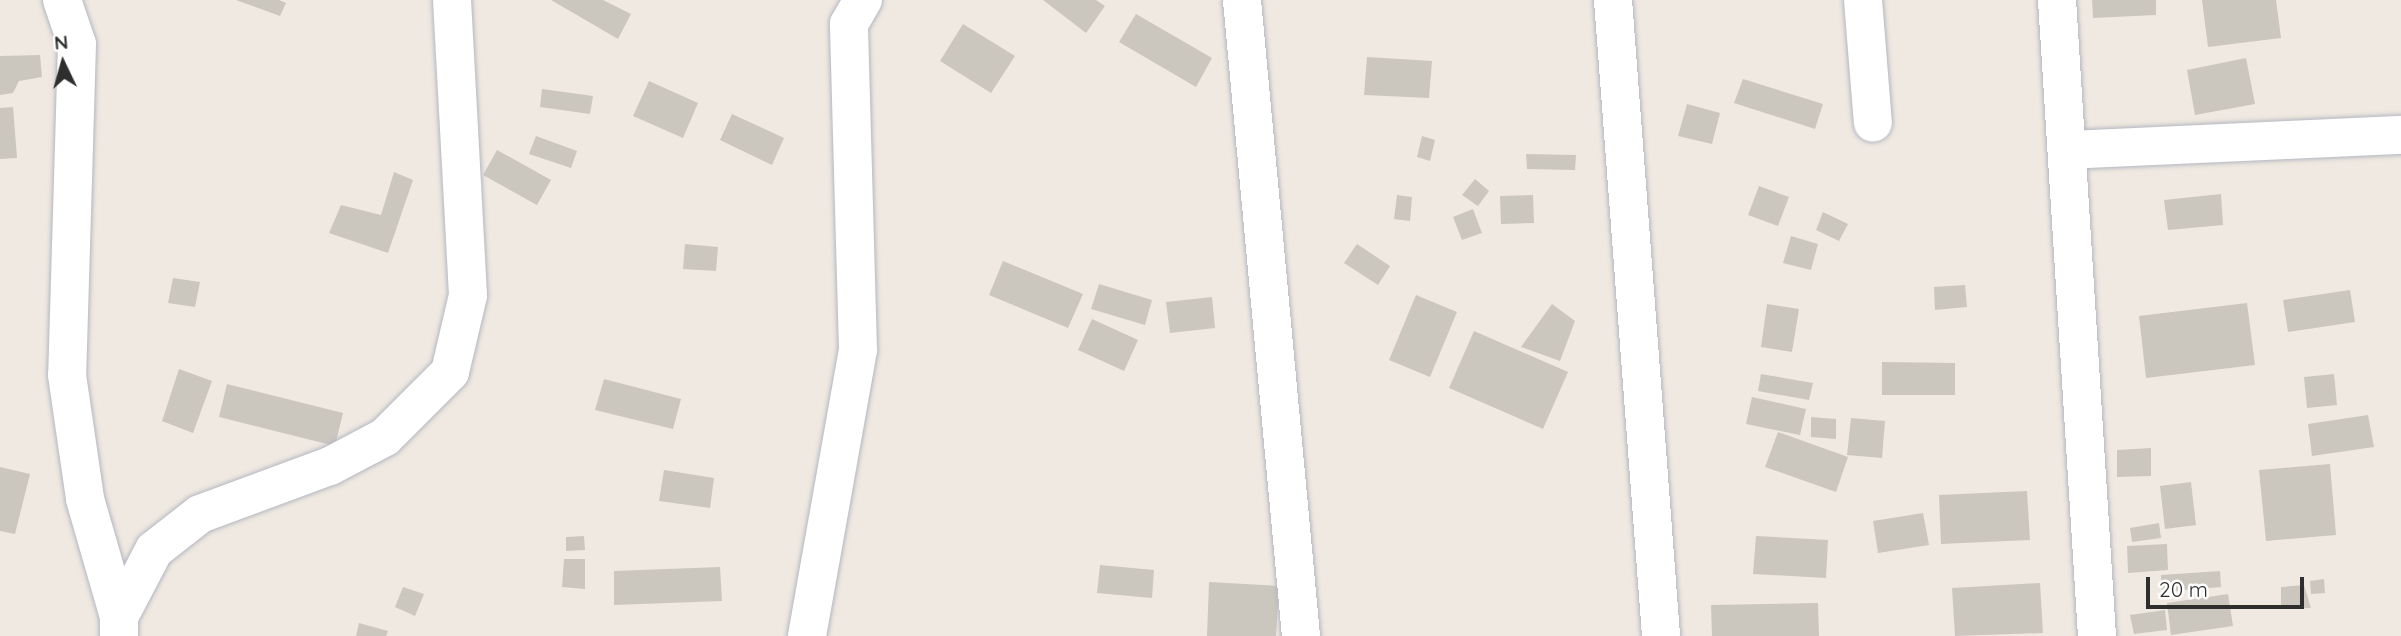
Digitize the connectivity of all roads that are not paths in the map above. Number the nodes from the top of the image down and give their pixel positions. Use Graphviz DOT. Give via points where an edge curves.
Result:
graph roads {
  1 [pos="62,0"];
  2 [pos="452,0"];
  3 [pos="863,0"];
  4 [pos="1242,0"];
  5 [pos="1613,0"];
  6 [pos="1863,0"];
  7 [pos="2057,0"];
  8 [pos="1873,123"];
  9 [pos="2401,135"];
  10 [pos="2067,150"];
  11 [pos="119,627"];
  12 [pos="807,636"];
  13 [pos="1301,636"];
  14 [pos="1661,636"];
  15 [pos="2097,636"];
  1 -- 11 [label="street" via="77,44 67,375 85,499"];
  2 -- 11 [label="street" via="468,295 450,372 385,437 330,466 200,514 154,550"];
  3 -- 12 [label="street" via="849,24 858,350"];
  4 -- 13 [label="street"];
  5 -- 14 [label="street"];
  6 -- 8 [label="street"];
  7 -- 10 [label="street"];
  9 -- 10 [label="street"];
  10 -- 15 [label="street"];
}
